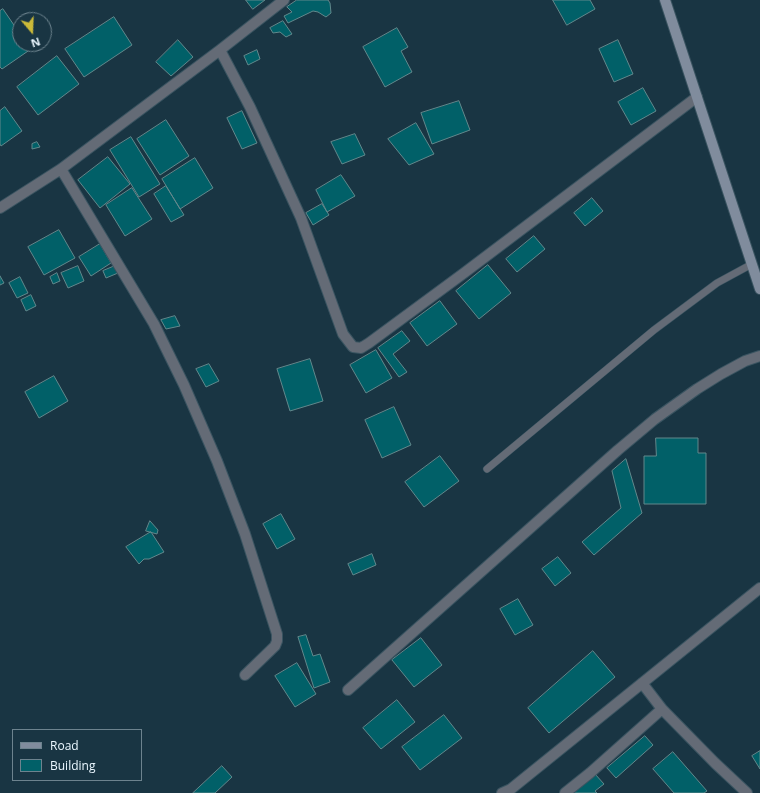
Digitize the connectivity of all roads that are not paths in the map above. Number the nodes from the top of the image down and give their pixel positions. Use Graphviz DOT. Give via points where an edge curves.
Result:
graph roads {
  1 [pos="284,0"];
  2 [pos="665,0"];
  3 [pos="220,50"];
  4 [pos="697,97"];
  5 [pos="60,169"];
  6 [pos="0,208"];
  7 [pos="752,264"];
  8 [pos="760,289"];
  9 [pos="760,356"];
  10 [pos="487,469"];
  11 [pos="760,588"];
  12 [pos="244,675"];
  13 [pos="642,683"];
  14 [pos="348,690"];
  15 [pos="662,709"];
  16 [pos="502,793"];
  17 [pos="565,793"];
  18 [pos="747,793"];
  1 -- 3 [label="street"];
  2 -- 4 [label="main road"];
  3 -- 4 [label="street" via="250,107 301,218 343,334 353,347 361,348"];
  3 -- 5 [label="street"];
  4 -- 7 [label="main road"];
  5 -- 6 [label="street"];
  5 -- 12 [label="street" via="154,324 217,461 245,534 277,634 277,641 275,646"];
  7 -- 8 [label="main road"];
  7 -- 10 [label="lane" via="717,283 654,330"];
  9 -- 14 [label="street" via="721,374 655,419"];
  11 -- 13 [label="street"];
  13 -- 15 [label="street"];
  13 -- 16 [label="street"];
  15 -- 17 [label="street"];
  15 -- 18 [label="street"];
}
